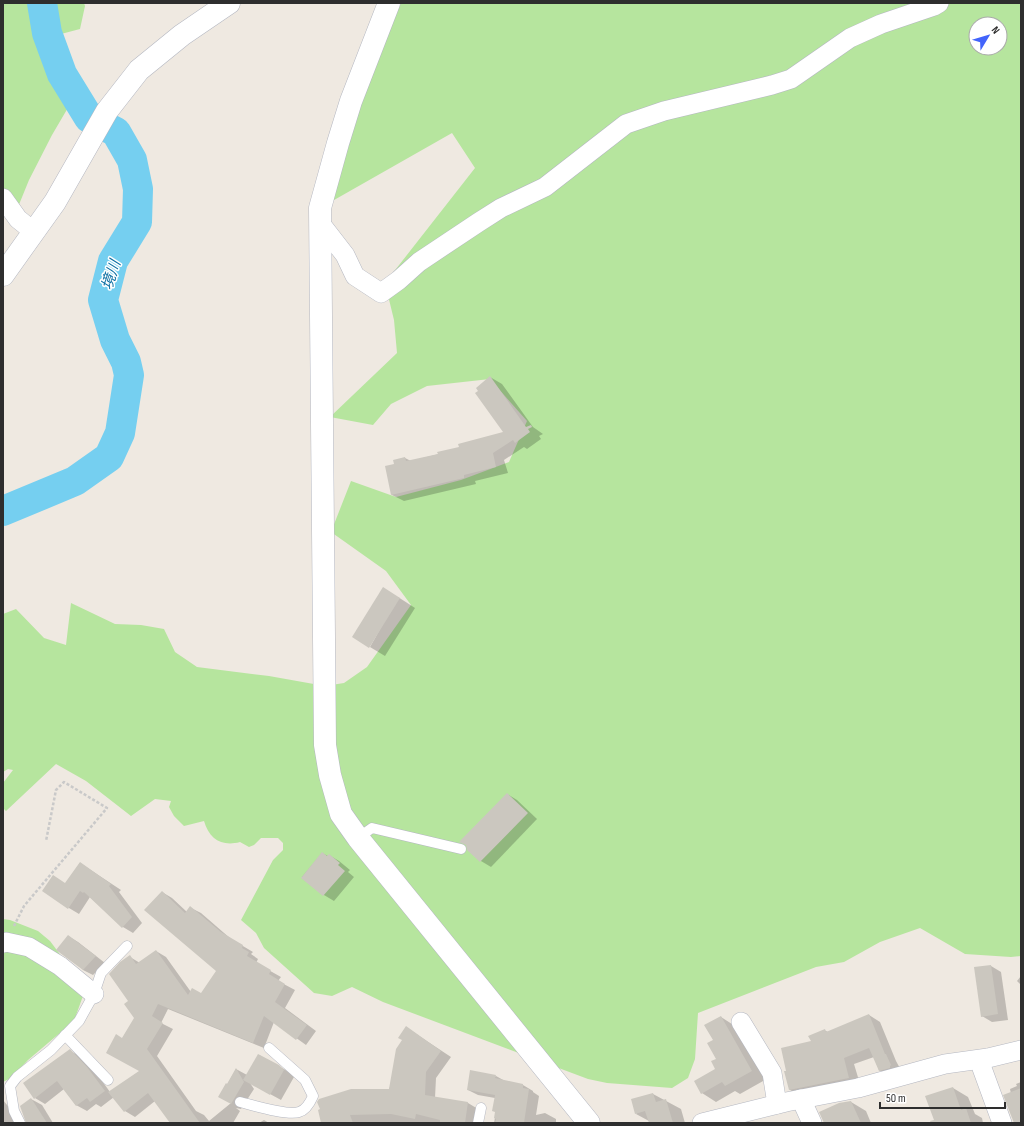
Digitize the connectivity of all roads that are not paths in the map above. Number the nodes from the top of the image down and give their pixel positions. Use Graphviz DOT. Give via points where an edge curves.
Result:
graph roads {
  1 [pos="229,3"];
  2 [pos="390,3"];
  3 [pos="939,3"];
  4 [pos="3,198"];
  5 [pos="321,224"];
  6 [pos="33,231"];
  7 [pos="3,275"];
  8 [pos="358,838"];
  9 [pos="461,849"];
  10 [pos="4,943"];
  11 [pos="127,946"];
  12 [pos="94,994"];
  13 [pos="741,1022"];
  14 [pos="65,1035"];
  15 [pos="269,1048"];
  16 [pos="1021,1050"];
  17 [pos="979,1060"];
  18 [pos="108,1080"];
  19 [pos="801,1099"];
  20 [pos="240,1102"];
  21 [pos="777,1104"];
  22 [pos="481,1108"];
  23 [pos="295,1113"];
  24 [pos="20,1123"];
  25 [pos="298,1123"];
  26 [pos="478,1123"];
  27 [pos="589,1123"];
  28 [pos="702,1123"];
  29 [pos="812,1123"];
  30 [pos="1002,1123"];
  1 -- 6 [label="street" via="182,35 139,70 103,119 55,202"];
  2 -- 5 [label="street" via="351,101 320,208"];
  3 -- 5 [label="street" via="850,38 791,79 664,111 626,124 545,187 479,222 419,262 380,294 356,276 345,255"];
  4 -- 6 [label="street" via="18,219"];
  5 -- 8 [label="street" via="324,745 341,814"];
  6 -- 7 [label="street"];
  8 -- 9 [label="lane" via="372,828"];
  8 -- 27 [label="street"];
  10 -- 12 [label="street" via="29,947 60,966"];
  11 -- 12 [label="lane" via="101,973"];
  12 -- 14 [label="lane" via="79,1022"];
  13 -- 21 [label="street" via="772,1072"];
  14 -- 18 [label="lane"];
  14 -- 24 [label="lane" via="51,1050 17,1076 10,1086 14,1111"];
  15 -- 23 [label="lane" via="305,1080 313,1096 308,1106"];
  16 -- 17 [label="street"];
  17 -- 19 [label="street" via="945,1064 858,1088"];
  17 -- 30 [label="street"];
  19 -- 21 [label="street"];
  19 -- 29 [label="street"];
  20 -- 23 [label="lane"];
  21 -- 28 [label="street"];
  22 -- 26 [label="lane"];
  23 -- 25 [label="lane"];
}
